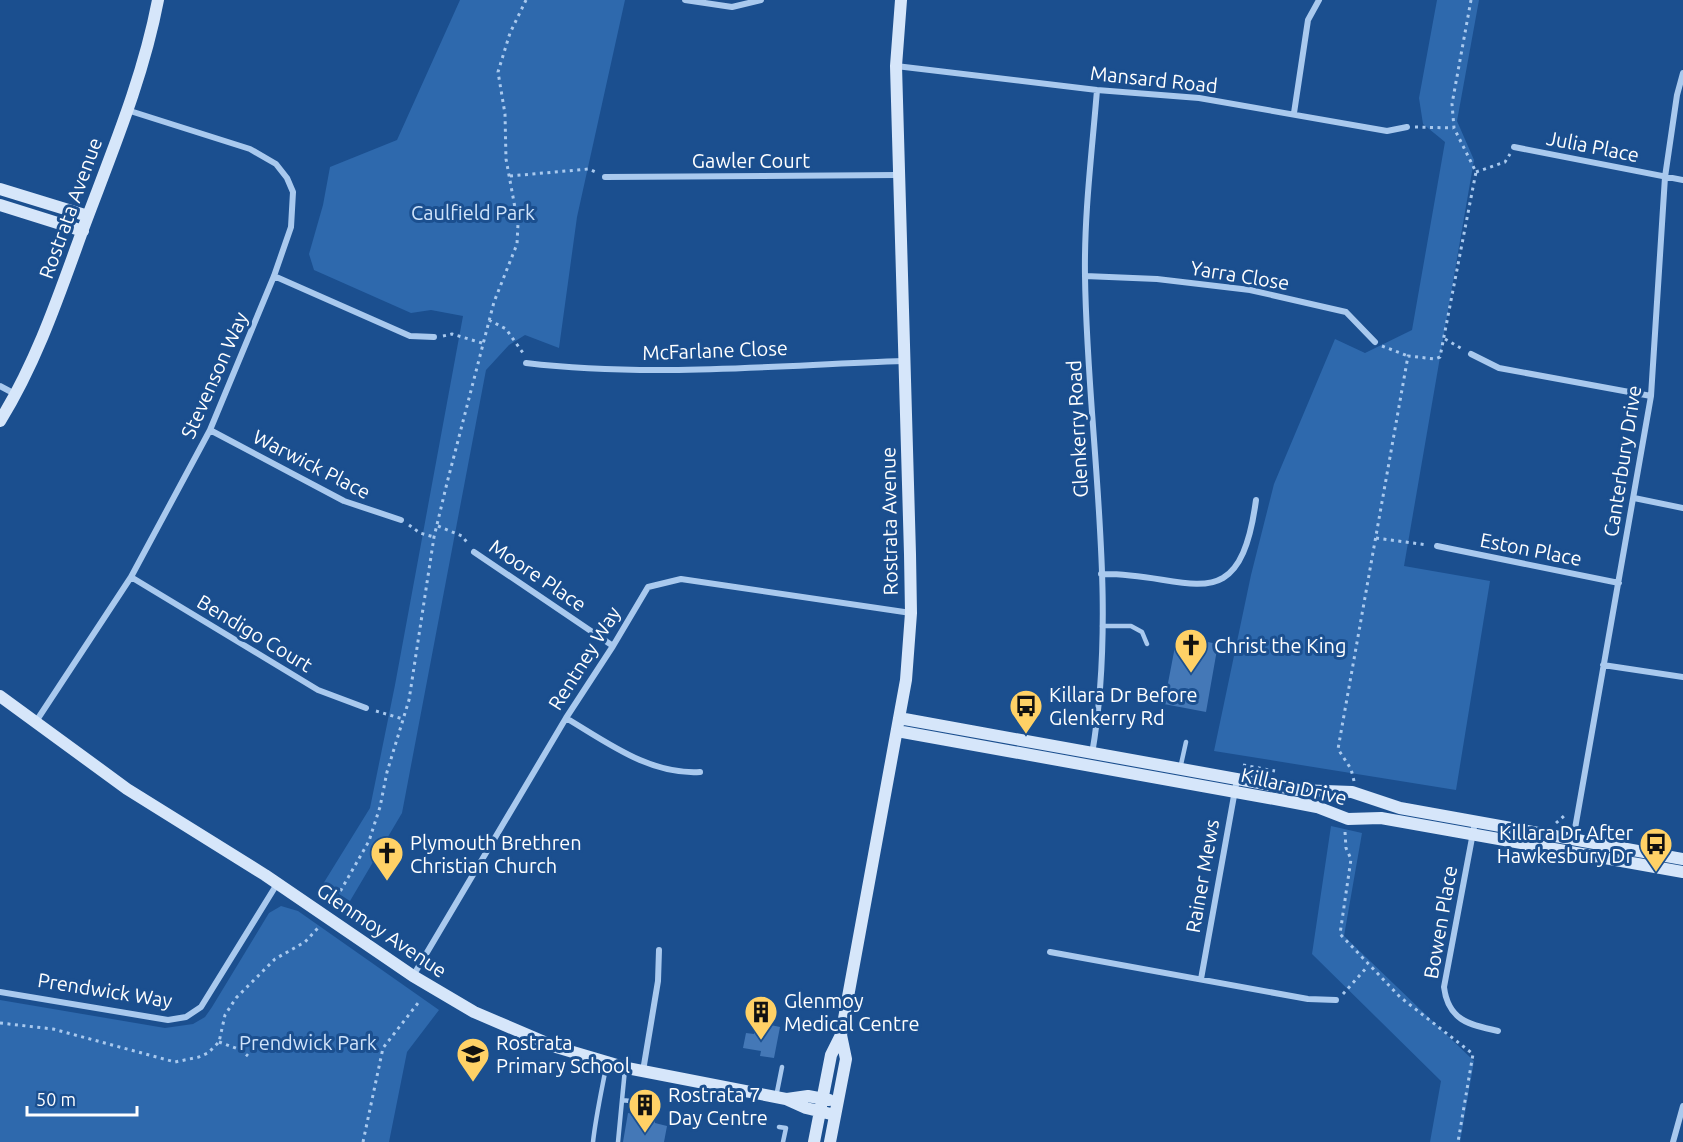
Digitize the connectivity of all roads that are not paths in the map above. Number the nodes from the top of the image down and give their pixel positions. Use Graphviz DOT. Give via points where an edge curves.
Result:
graph roads {
  1 [pos="158,0"];
  2 [pos="685,0"];
  3 [pos="761,0"];
  4 [pos="901,0"];
  5 [pos="1319,0"];
  6 [pos="896,66"];
  7 [pos="1683,73"];
  8 [pos="1097,90"];
  9 [pos="127,110"];
  10 [pos="1294,113"];
  11 [pos="1407,127"];
  12 [pos="1514,147"];
  13 [pos="897,175"];
  14 [pos="605,177"];
  15 [pos="1665,177"];
  16 [pos="1683,180"];
  17 [pos="0,189"];
  18 [pos="0,205"];
  19 [pos="88,216"];
  20 [pos="83,231"];
  21 [pos="274,276"];
  22 [pos="1085,276"];
  23 [pos="434,337"];
  24 [pos="1375,342"];
  25 [pos="1471,354"];
  26 [pos="904,361"];
  27 [pos="526,363"];
  28 [pos="0,386"];
  29 [pos="15,394"];
  30 [pos="1651,396"];
  31 [pos="0,421"];
  32 [pos="210,430"];
  33 [pos="1634,498"];
  34 [pos="1256,500"];
  35 [pos="1683,508"];
  36 [pos="401,520"];
  37 [pos="1437,546"];
  38 [pos="474,552"];
  39 [pos="1101,574"];
  40 [pos="131,577"];
  41 [pos="1619,583"];
  42 [pos="911,613"];
  43 [pos="1102,626"];
  44 [pos="1147,644"];
  45 [pos="613,646"];
  46 [pos="1603,665"];
  47 [pos="1683,677"];
  48 [pos="0,696"];
  49 [pos="366,708"];
  50 [pos="566,718"];
  51 [pos="899,718"];
  52 [pos="34,723"];
  53 [pos="897,731"];
  54 [pos="1186,742"];
  55 [pos="1091,759"];
  56 [pos="700,772"];
  57 [pos="1179,776"];
  58 [pos="1236,786"];
  59 [pos="1475,822"];
  60 [pos="1472,835"];
  61 [pos="1572,846"];
  62 [pos="1683,859"];
  63 [pos="1683,872"];
  64 [pos="277,883"];
  65 [pos="659,950"];
  66 [pos="1050,952"];
  67 [pos="413,976"];
  68 [pos="1201,979"];
  69 [pos="0,992"];
  70 [pos="1336,1000"];
  71 [pos="1498,1031"];
  72 [pos="841,1035"];
  73 [pos="607,1062"];
  74 [pos="782,1067"];
  75 [pos="626,1068"];
  76 [pos="643,1072"];
  77 [pos="781,1098"];
  78 [pos="822,1099"];
  79 [pos="622,1100"];
  80 [pos="630,1101"];
  81 [pos="837,1102"];
  82 [pos="1683,1106"];
  83 [pos="819,1112"];
  84 [pos="835,1115"];
  85 [pos="779,1126"];
  86 [pos="593,1142"];
  87 [pos="618,1142"];
  88 [pos="783,1142"];
  89 [pos="814,1142"];
  90 [pos="830,1142"];
  91 [pos="1673,1142"];
  1 -- 9 [label="street, Rostrata Avenue"];
  2 -- 3 [label="street" via="732,7"];
  4 -- 6 [label="street, Rostrata Avenue"];
  5 -- 10 [label="street" via="1308,20"];
  6 -- 8 [label="street, Mansard Road"];
  6 -- 13 [label="street, Rostrata Avenue"];
  7 -- 15 [label="street, Canterbury Drive"];
  8 -- 10 [label="street, Mansard Road" via="1199,98"];
  8 -- 22 [label="street, Glenkerry Road"];
  9 -- 19 [label="street, Rostrata Avenue"];
  9 -- 21 [label="street, Stevenson Way" via="250,149 276,164 293,192 294,210"];
  10 -- 11 [label="street, Mansard Road" via="1387,131"];
  12 -- 15 [label="street, Julia Place"];
  13 -- 14 [label="street, Gawler Court"];
  13 -- 26 [label="street, Rostrata Avenue"];
  15 -- 16 [label="street, Julia Place"];
  15 -- 30 [label="street, Canterbury Drive"];
  17 -- 19 [label="street"];
  18 -- 20 [label="street"];
  19 -- 20 [label="street, Rostrata Avenue"];
  20 -- 29 [label="street, Rostrata Avenue"];
  21 -- 23 [label="street" via="410,336"];
  21 -- 32 [label="street, Stevenson Way"];
  22 -- 24 [label="street, Yarra Close" via="1157,279 1250,290 1346,312"];
  22 -- 39 [label="street, Glenkerry Road"];
  25 -- 30 [label="street" via="1499,368"];
  26 -- 27 [label="street, McFarlane Close" via="623,369"];
  26 -- 42 [label="street, Rostrata Avenue"];
  28 -- 29 [label="street"];
  29 -- 31 [label="street, Rostrata Avenue"];
  30 -- 33 [label="street, Canterbury Drive"];
  32 -- 36 [label="street, Warwick Place" via="344,501"];
  32 -- 40 [label="street, Stevenson Way"];
  33 -- 35 [label="street"];
  33 -- 41 [label="street, Canterbury Drive"];
  34 -- 39 [label="street" via="1244,554 1233,572 1214,583 1191,586 1132,575"];
  37 -- 41 [label="street, Eston Place"];
  38 -- 45 [label="street, Moore Place"];
  39 -- 43 [label="street, Glenkerry Road"];
  40 -- 49 [label="street, Bendigo Court" via="318,690"];
  40 -- 52 [label="street, Stevenson Way"];
  41 -- 46 [label="street, Canterbury Drive"];
  42 -- 45 [label="street, Rentney Way" via="681,579 648,587"];
  42 -- 51 [label="street, Rostrata Avenue"];
  43 -- 44 [label="lane" via="1131,626 1142,632"];
  43 -- 55 [label="street, Glenkerry Road" via="1100,697"];
  45 -- 50 [label="street, Rentney Way"];
  46 -- 47 [label="street"];
  46 -- 61 [label="street, Canterbury Drive"];
  48 -- 52 [label="street, Glenmoy Avenue"];
  50 -- 56 [label="street" via="636,759 680,773"];
  50 -- 67 [label="street, Rentney Way"];
  51 -- 53 [label="street, Rostrata Avenue"];
  51 -- 55 [label="street, Killara Drive"];
  52 -- 64 [label="street, Glenmoy Avenue" via="127,789"];
  53 -- 55 [label="street, Killara Drive"];
  53 -- 72 [label="street, Rostrata Avenue"];
  54 -- 57 [label="lane"];
  55 -- 57 [label="street, Killara Drive"];
  57 -- 58 [label="street, Killara Drive"];
  58 -- 59 [label="street, Killara Drive" via="1352,792 1383,804"];
  58 -- 60 [label="street, Killara Drive" via="1348,819 1382,818"];
  58 -- 68 [label="street, Rainer Mews"];
  59 -- 60 [label="street, Bowen Place"];
  59 -- 61 [label="street, Killara Drive"];
  60 -- 61 [label="street, Killara Drive"];
  60 -- 71 [label="street, Bowen Place" via="1444,987 1446,1002 1454,1014 1475,1026"];
  61 -- 62 [label="street, Killara Drive"];
  61 -- 63 [label="street, Killara Drive"];
  64 -- 67 [label="street, Glenmoy Avenue"];
  64 -- 69 [label="street, Prendwick Way" via="206,1000 186,1017 168,1020"];
  65 -- 76 [label="street"];
  66 -- 68 [label="street"];
  67 -- 73 [label="street, Glenmoy Avenue" via="510,1029"];
  68 -- 70 [label="street" via="1308,999"];
  72 -- 78 [label="street, Rostrata Avenue" via="831,1055"];
  72 -- 81 [label="street, Rostrata Avenue" via="846,1059"];
  73 -- 75 [label="street, Glenmoy Avenue"];
  73 -- 86 [label="lane"];
  74 -- 77 [label="lane"];
  75 -- 76 [label="street, Glenmoy Avenue"];
  75 -- 79 [label="lane"];
  76 -- 77 [label="street, Glenmoy Avenue"];
  77 -- 78 [label="street, Glenmoy Avenue"];
  77 -- 83 [label="street, Glenmoy Avenue"];
  78 -- 81 [label="street, Glenmoy Avenue"];
  78 -- 83 [label="street, Rostrata Avenue"];
  79 -- 80 [label="lane"];
  79 -- 87 [label="lane"];
  81 -- 84 [label="street, Rostrata Avenue"];
  82 -- 91 [label="street"];
  83 -- 84 [label="street, Glenmoy Avenue"];
  83 -- 89 [label="street, Rostrata Avenue"];
  84 -- 90 [label="street, Rostrata Avenue"];
  85 -- 88 [label="lane" via="786,1128"];
}
